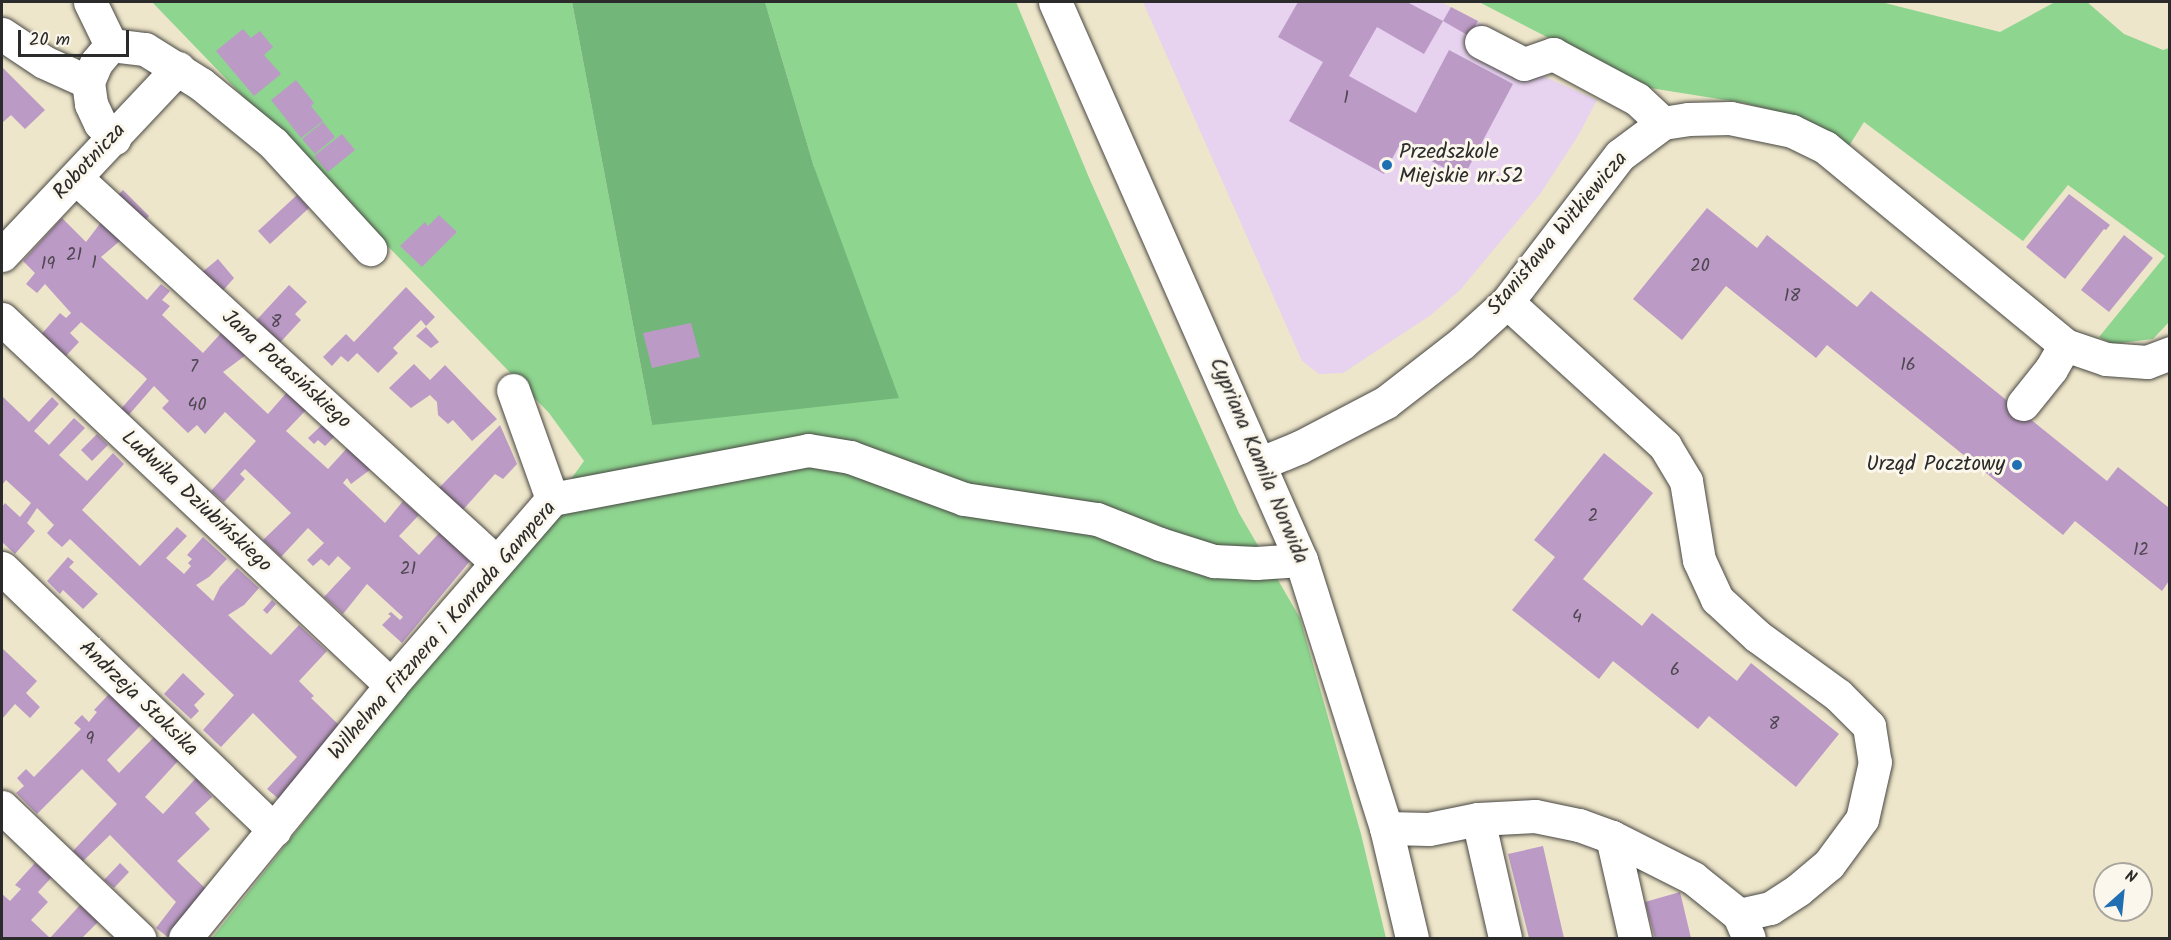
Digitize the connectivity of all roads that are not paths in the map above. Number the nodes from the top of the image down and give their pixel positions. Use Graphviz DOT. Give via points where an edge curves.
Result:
graph roads {
  1 [pos="90,2"];
  2 [pos="1055,2"];
  3 [pos="2,34"];
  4 [pos="1481,42"];
  5 [pos="111,45"];
  6 [pos="178,68"];
  7 [pos="88,82"];
  8 [pos="1663,123"];
  9 [pos="114,138"];
  10 [pos="76,178"];
  11 [pos="370,249"];
  12 [pos="2,255"];
  13 [pos="1507,302"];
  14 [pos="2,319"];
  15 [pos="2065,345"];
  16 [pos="2169,353"];
  17 [pos="513,390"];
  18 [pos="2023,404"];
  19 [pos="1261,463"];
  20 [pos="552,499"];
  21 [pos="1301,560"];
  22 [pos="497,562"];
  23 [pos="2,568"];
  24 [pos="391,685"];
  25 [pos="2,807"];
  26 [pos="1478,819"];
  27 [pos="1386,828"];
  28 [pos="274,830"];
  29 [pos="1612,837"];
  30 [pos="1744,927"];
  31 [pos="139,939"];
  32 [pos="185,939"];
  33 [pos="1412,939"];
  34 [pos="1505,939"];
  35 [pos="1635,939"];
  1 -- 5 [label="street"];
  2 -- 19 [label="street, Cypriana Kamila Norwida"];
  3 -- 7 [label="street" via="44,62"];
  4 -- 8 [label="street" via="1524,64 1553,54 1637,99"];
  5 -- 6 [label="street" via="145,49"];
  5 -- 7 [label="street" via="96,63"];
  6 -- 9 [label="street, Robotnicza"];
  6 -- 11 [label="street" via="273,143"];
  7 -- 9 [label="street" via="91,104 100,123"];
  8 -- 13 [label="street, Stanisława Witkiewicza" via="1620,155"];
  8 -- 15 [label="street" via="1730,118 1792,131 1825,147"];
  9 -- 10 [label="street, Robotnicza"];
  10 -- 12 [label="street, Robotnicza"];
  10 -- 22 [label="street, Jana Potasińskiego"];
  13 -- 19 [label="street, Stanisława Witkiewicza" via="1386,402"];
  13 -- 30 [label="street" via="1665,446 1686,481 1699,560 1717,599 1757,636 1838,695 1869,726 1875,762 1862,819 1829,864"];
  14 -- 24 [label="street, Ludwika Dziubińskiego"];
  15 -- 16 [label="street" via="2106,359 2147,362"];
  15 -- 18 [label="street"];
  17 -- 20 [label="street"];
  19 -- 21 [label="street, Cypriana Kamila Norwida"];
  20 -- 21 [label="street, Wilhelma Fitznera i Konrada Gampera" via="808,450 850,457 964,499 1097,519 1214,561"];
  20 -- 22 [label="street, Wilhelma Fitznera i Konrada Gampera"];
  21 -- 27 [label="street, Cypriana Kamila Norwida"];
  22 -- 24 [label="street, Wilhelma Fitznera i Konrada Gampera"];
  23 -- 28 [label="street, Andrzeja Stoksika"];
  24 -- 28 [label="street, Wilhelma Fitznera i Konrada Gampera"];
  25 -- 31 [label="street"];
  26 -- 27 [label="street" via="1429,829"];
  26 -- 29 [label="street" via="1534,816 1579,825"];
  26 -- 34 [label="street"];
  27 -- 33 [label="street, Cypriana Kamila Norwida"];
  28 -- 32 [label="street, Wilhelma Fitznera i Konrada Gampera"];
  29 -- 30 [label="street" via="1693,878"];
  29 -- 35 [label="street"];
}
